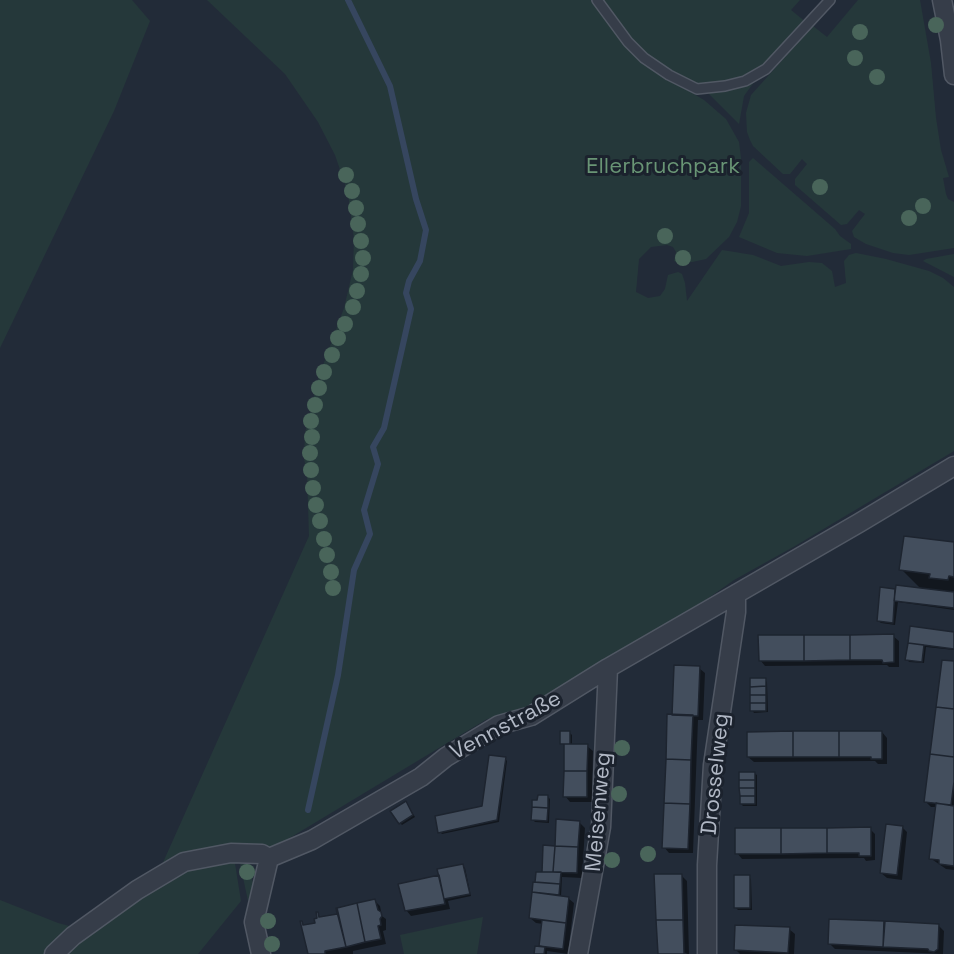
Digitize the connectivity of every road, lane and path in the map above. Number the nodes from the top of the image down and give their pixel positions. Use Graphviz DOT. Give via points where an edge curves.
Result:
graph roads {
  1 [pos="597,0"];
  2 [pos="830,0"];
  3 [pos="942,0"];
  4 [pos="954,75"];
  5 [pos="954,466"];
  6 [pos="736,594"];
  7 [pos="608,668"];
  8 [pos="269,858"];
  9 [pos="54,954"];
  10 [pos="261,954"];
  11 [pos="578,954"];
  12 [pos="707,954"];
  1 -- 2 [label="lane" via="644,58 697,89 745,81 766,69"];
  3 -- 4 [label="street"];
  5 -- 6 [label="street, Vennstraße"];
  6 -- 7 [label="street, Vennstraße"];
  6 -- 12 [label="street, Drosselweg" via="713,765"];
  7 -- 8 [label="street, Vennstraße" via="531,716 499,725 421,777 312,840"];
  7 -- 11 [label="street, Meisenweg" via="601,827"];
  8 -- 9 [label="street" via="262,854 231,853 184,862 137,890"];
  8 -- 10 [label="street" via="254,922"];
}
